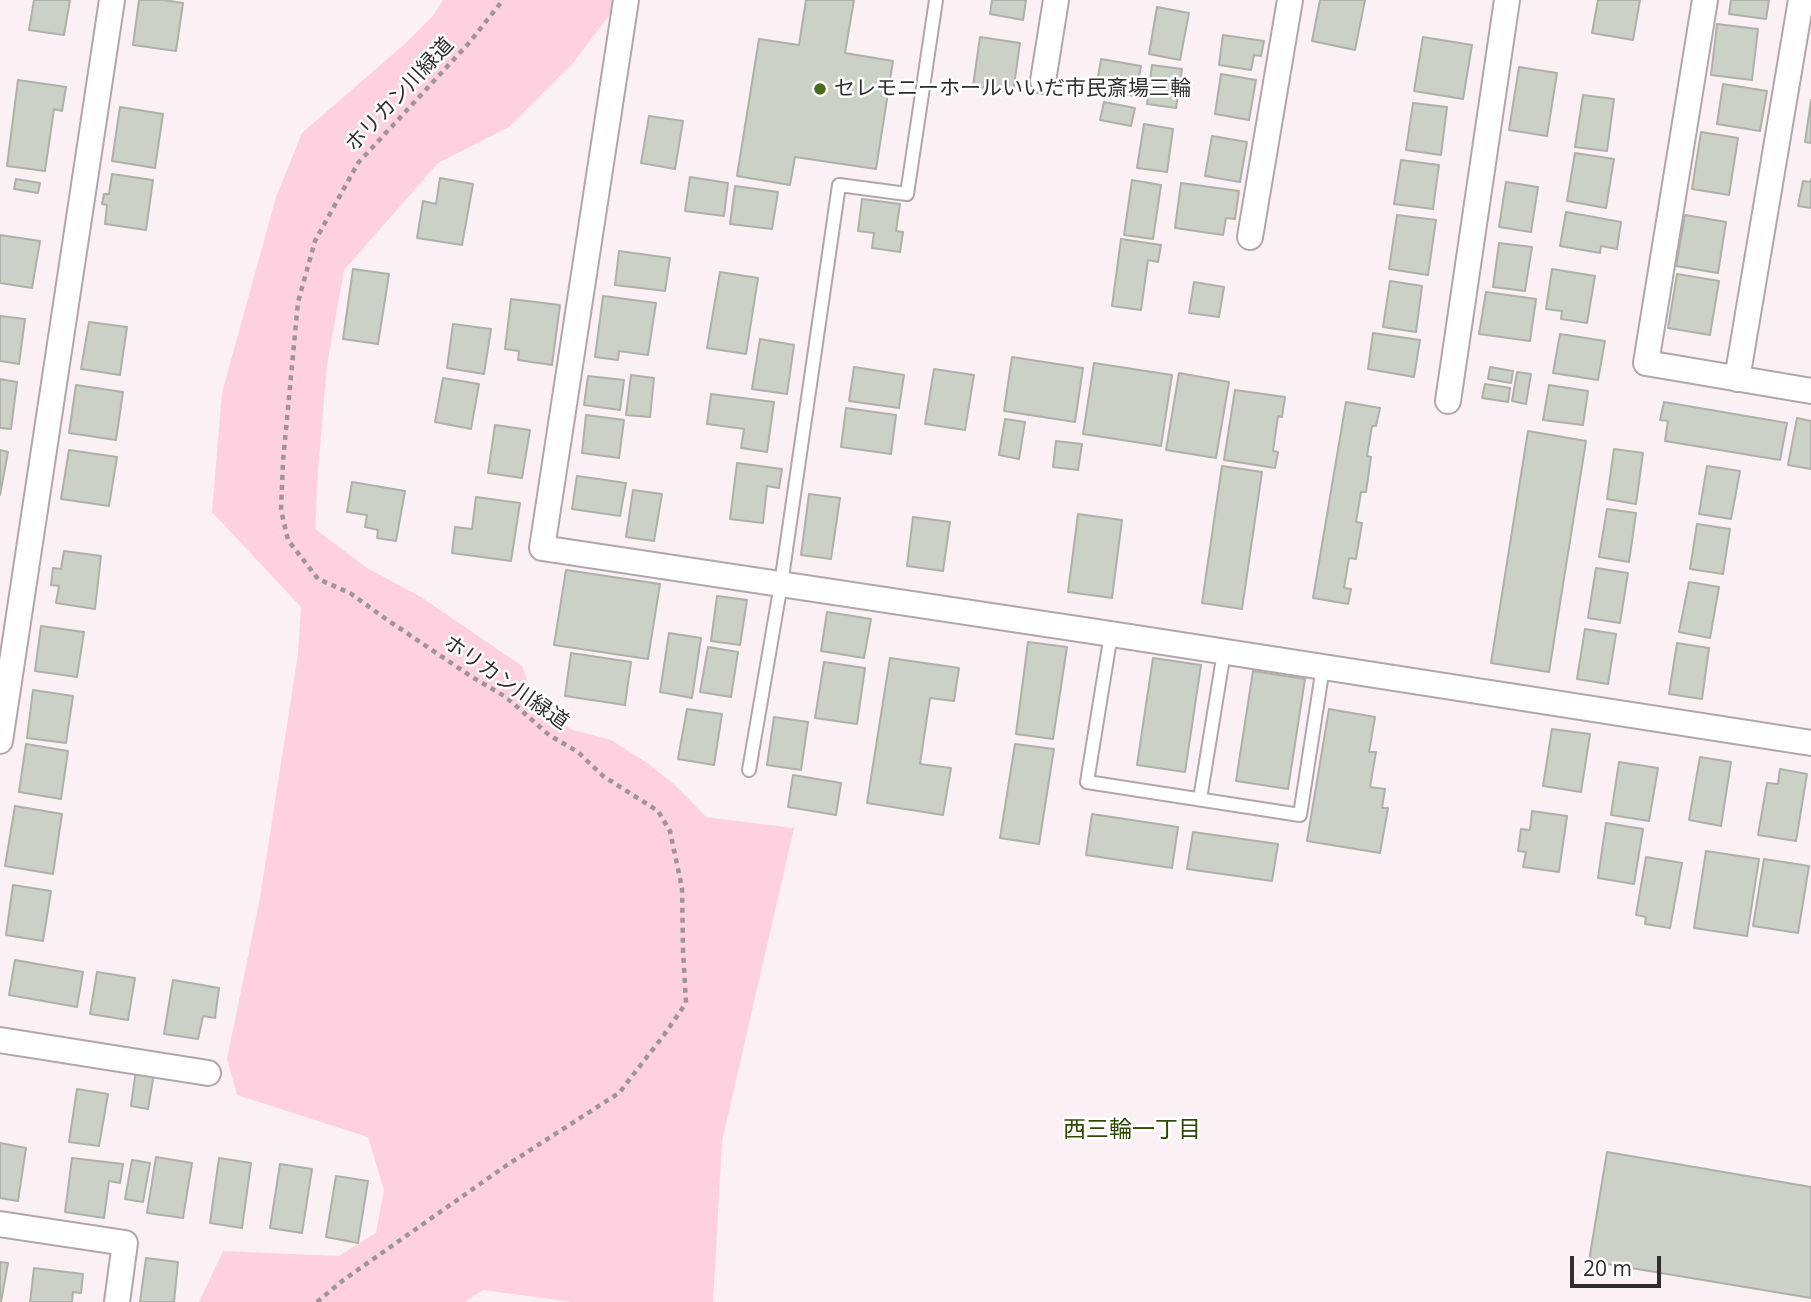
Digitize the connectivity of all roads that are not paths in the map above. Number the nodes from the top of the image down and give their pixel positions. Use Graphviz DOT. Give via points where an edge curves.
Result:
graph roads {
  1 [pos="112,0"];
  2 [pos="626,0"];
  3 [pos="936,0"];
  4 [pos="1056,0"];
  5 [pos="1290,0"];
  6 [pos="1507,0"];
  7 [pos="1705,0"];
  8 [pos="1801,0"];
  9 [pos="1043,81"];
  10 [pos="1250,237"];
  11 [pos="1737,379"];
  12 [pos="1811,391"];
  13 [pos="1448,401"];
  14 [pos="781,584"];
  15 [pos="1111,634"];
  16 [pos="1224,652"];
  17 [pos="1323,667"];
  18 [pos="0,741"];
  19 [pos="1811,743"];
  20 [pos="749,770"];
  21 [pos="1199,799"];
  22 [pos="0,1041"];
  23 [pos="208,1073"];
  24 [pos="0,1224"];
  25 [pos="117,1302"];
  1 -- 18 [label="street"];
  2 -- 14 [label="street" via="542,548"];
  3 -- 14 [label="lane" via="907,194 839,185"];
  4 -- 9 [label="street"];
  5 -- 10 [label="street"];
  6 -- 13 [label="street"];
  7 -- 11 [label="street" via="1646,363"];
  8 -- 11 [label="street"];
  11 -- 12 [label="street"];
  14 -- 15 [label="street"];
  14 -- 20 [label="lane"];
  15 -- 16 [label="street"];
  15 -- 21 [label="lane" via="1087,782"];
  16 -- 17 [label="street"];
  16 -- 21 [label="lane"];
  17 -- 19 [label="street"];
  17 -- 21 [label="lane" via="1300,815"];
  22 -- 23 [label="street"];
  24 -- 25 [label="street" via="125,1243"];
}
